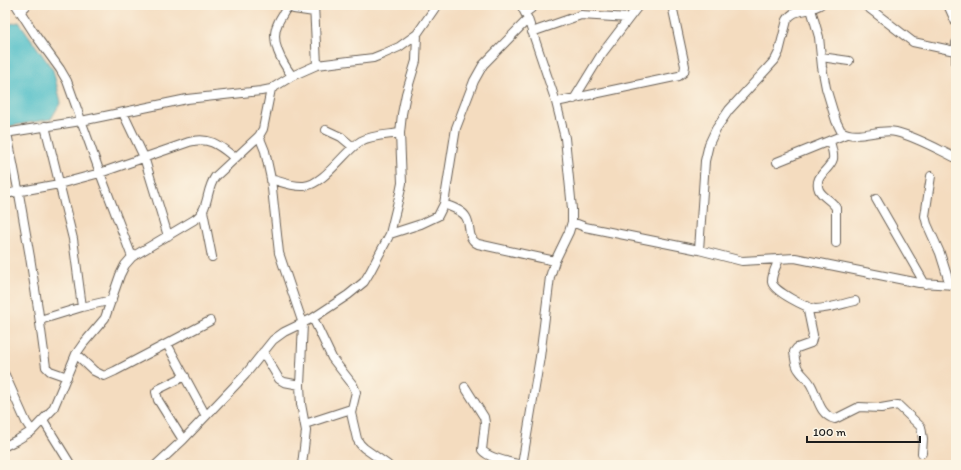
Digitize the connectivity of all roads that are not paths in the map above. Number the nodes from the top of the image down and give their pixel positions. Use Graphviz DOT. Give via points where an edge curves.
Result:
graph roads {
  1 [pos="27,5"];
  2 [pos="437,5"];
  3 [pos="536,5"];
  4 [pos="639,5"];
  5 [pos="672,5"];
  6 [pos="820,5"];
  7 [pos="865,5"];
  8 [pos="948,5"];
  9 [pos="285,6"];
  10 [pos="18,8"];
  11 [pos="805,8"];
  12 [pos="314,9"];
  13 [pos="525,12"];
  14 [pos="629,18"];
  15 [pos="956,23"];
  16 [pos="532,32"];
  17 [pos="417,34"];
  18 [pos="956,47"];
  19 [pos="821,57"];
  20 [pos="849,61"];
  21 [pos="317,66"];
  22 [pos="956,67"];
  23 [pos="292,76"];
  24 [pos="271,89"];
  25 [pos="574,99"];
  26 [pos="556,102"];
  27 [pos="123,113"];
  28 [pos="81,121"];
  29 [pos="45,126"];
  30 [pos="326,130"];
  31 [pos="6,133"];
  32 [pos="400,133"];
  33 [pos="846,134"];
  34 [pos="259,136"];
  35 [pos="830,141"];
  36 [pos="353,147"];
  37 [pos="144,157"];
  38 [pos="235,158"];
  39 [pos="956,158"];
  40 [pos="777,162"];
  41 [pos="100,173"];
  42 [pos="931,176"];
  43 [pos="271,180"];
  44 [pos="59,184"];
  45 [pos="19,191"];
  46 [pos="5,194"];
  47 [pos="876,200"];
  48 [pos="444,204"];
  49 [pos="203,211"];
  50 [pos="572,222"];
  51 [pos="390,234"];
  52 [pos="168,236"];
  53 [pos="836,243"];
  54 [pos="699,250"];
  55 [pos="132,257"];
  56 [pos="212,257"];
  57 [pos="779,258"];
  58 [pos="555,261"];
  59 [pos="925,284"];
  60 [pos="953,285"];
  61 [pos="112,300"];
  62 [pos="855,301"];
  63 [pos="807,306"];
  64 [pos="82,307"];
  65 [pos="313,318"];
  66 [pos="40,320"];
  67 [pos="210,321"];
  68 [pos="303,324"];
  69 [pos="167,344"];
  70 [pos="263,352"];
  71 [pos="76,354"];
  72 [pos="5,375"];
  73 [pos="67,376"];
  74 [pos="185,376"];
  75 [pos="300,385"];
  76 [pos="465,387"];
  77 [pos="351,409"];
  78 [pos="206,416"];
  79 [pos="43,420"];
  80 [pos="305,424"];
  81 [pos="32,431"];
  82 [pos="183,440"];
  83 [pos="5,446"];
  84 [pos="922,453"];
  85 [pos="69,462"];
  86 [pos="385,464"];
  87 [pos="156,465"];
  88 [pos="302,465"];
  89 [pos="522,465"];
  1 -- 10 [label="street"];
  2 -- 17 [label="street"];
  3 -- 13 [label="street"];
  4 -- 14 [label="street"];
  5 -- 25 [label="street" via="685,66 684,72 679,76"];
  6 -- 11 [label="street"];
  7 -- 18 [label="street" via="913,42"];
  8 -- 15 [label="street"];
  9 -- 12 [label="street"];
  9 -- 23 [label="street" via="275,35 279,54"];
  10 -- 28 [label="street" via="67,81"];
  11 -- 19 [label="street" via="818,33"];
  11 -- 54 [label="street" via="793,13 787,20 775,60 729,110 713,136 705,161"];
  12 -- 21 [label="street"];
  13 -- 16 [label="street"];
  13 -- 48 [label="street" via="483,65 474,81 456,128"];
  14 -- 16 [label="street" via="581,15"];
  14 -- 25 [label="street" via="601,55"];
  16 -- 26 [label="street"];
  17 -- 21 [label="street" via="399,47 373,58"];
  17 -- 32 [label="street" via="416,61 406,94"];
  18 -- 22 [label="street"];
  19 -- 20 [label="street"];
  19 -- 33 [label="street" via="836,121 841,132"];
  21 -- 23 [label="street"];
  23 -- 24 [label="street"];
  24 -- 27 [label="street" via="187,99"];
  24 -- 34 [label="street" via="263,129"];
  25 -- 26 [label="street"];
  26 -- 50 [label="street" via="567,150"];
  27 -- 28 [label="street"];
  27 -- 37 [label="street"];
  28 -- 29 [label="street"];
  28 -- 41 [label="street"];
  29 -- 31 [label="street"];
  29 -- 44 [label="street"];
  30 -- 36 [label="street" via="342,137"];
  31 -- 45 [label="street"];
  32 -- 36 [label="street" via="369,138"];
  32 -- 51 [label="street" via="402,183"];
  33 -- 35 [label="street"];
  33 -- 39 [label="street" via="895,132"];
  34 -- 38 [label="street"];
  34 -- 43 [label="street"];
  35 -- 40 [label="street"];
  35 -- 53 [label="street" via="833,155 831,164 823,172 818,184 823,195 836,208"];
  36 -- 43 [label="street" via="338,164 309,185 299,186"];
  37 -- 38 [label="street" via="200,139 219,146"];
  37 -- 41 [label="street"];
  37 -- 52 [label="street"];
  38 -- 49 [label="street" via="212,182"];
  41 -- 44 [label="street"];
  41 -- 55 [label="street"];
  42 -- 60 [label="street" via="925,216"];
  43 -- 68 [label="street" via="280,253"];
  44 -- 45 [label="street"];
  44 -- 64 [label="street" via="73,239"];
  45 -- 46 [label="street"];
  45 -- 66 [label="street"];
  47 -- 59 [label="street"];
  48 -- 51 [label="street" via="438,216 432,220"];
  48 -- 58 [label="street" via="462,212 466,217 473,242"];
  49 -- 52 [label="street" via="199,217"];
  49 -- 56 [label="street"];
  50 -- 54 [label="street"];
  50 -- 58 [label="street"];
  51 -- 65 [label="street" via="364,282"];
  52 -- 55 [label="street"];
  54 -- 57 [label="street" via="742,261"];
  55 -- 61 [label="street" via="120,275"];
  57 -- 59 [label="street" via="795,258"];
  57 -- 63 [label="street" via="772,277 774,286 780,292"];
  58 -- 89 [label="street" via="550,277"];
  59 -- 60 [label="street"];
  61 -- 64 [label="street"];
  61 -- 71 [label="street" via="105,318"];
  62 -- 63 [label="street" via="821,308"];
  63 -- 84 [label="street" via="813,339 811,343 797,348 794,355 798,369 811,385 822,410 835,419 859,407 881,408 898,405 921,427"];
  64 -- 66 [label="street"];
  65 -- 68 [label="street"];
  65 -- 77 [label="street" via="332,358 356,392"];
  66 -- 73 [label="street" via="46,367 50,371"];
  67 -- 69 [label="street"];
  68 -- 70 [label="street" via="278,335"];
  68 -- 75 [label="street"];
  69 -- 71 [label="street" via="104,376 94,371"];
  69 -- 74 [label="street"];
  70 -- 75 [label="street" via="280,379"];
  70 -- 78 [label="street"];
  71 -- 73 [label="street"];
  72 -- 81 [label="street"];
  73 -- 79 [label="street" via="56,404"];
  74 -- 78 [label="street"];
  74 -- 82 [label="street" via="156,392 158,400"];
  75 -- 80 [label="street"];
  76 -- 89 [label="street" via="484,417 482,450 490,456"];
  77 -- 80 [label="street"];
  77 -- 86 [label="street" via="360,444"];
  78 -- 82 [label="street"];
  79 -- 81 [label="street"];
  79 -- 85 [label="street"];
  80 -- 88 [label="street" via="306,438"];
  81 -- 83 [label="street"];
  82 -- 87 [label="street"];
}
